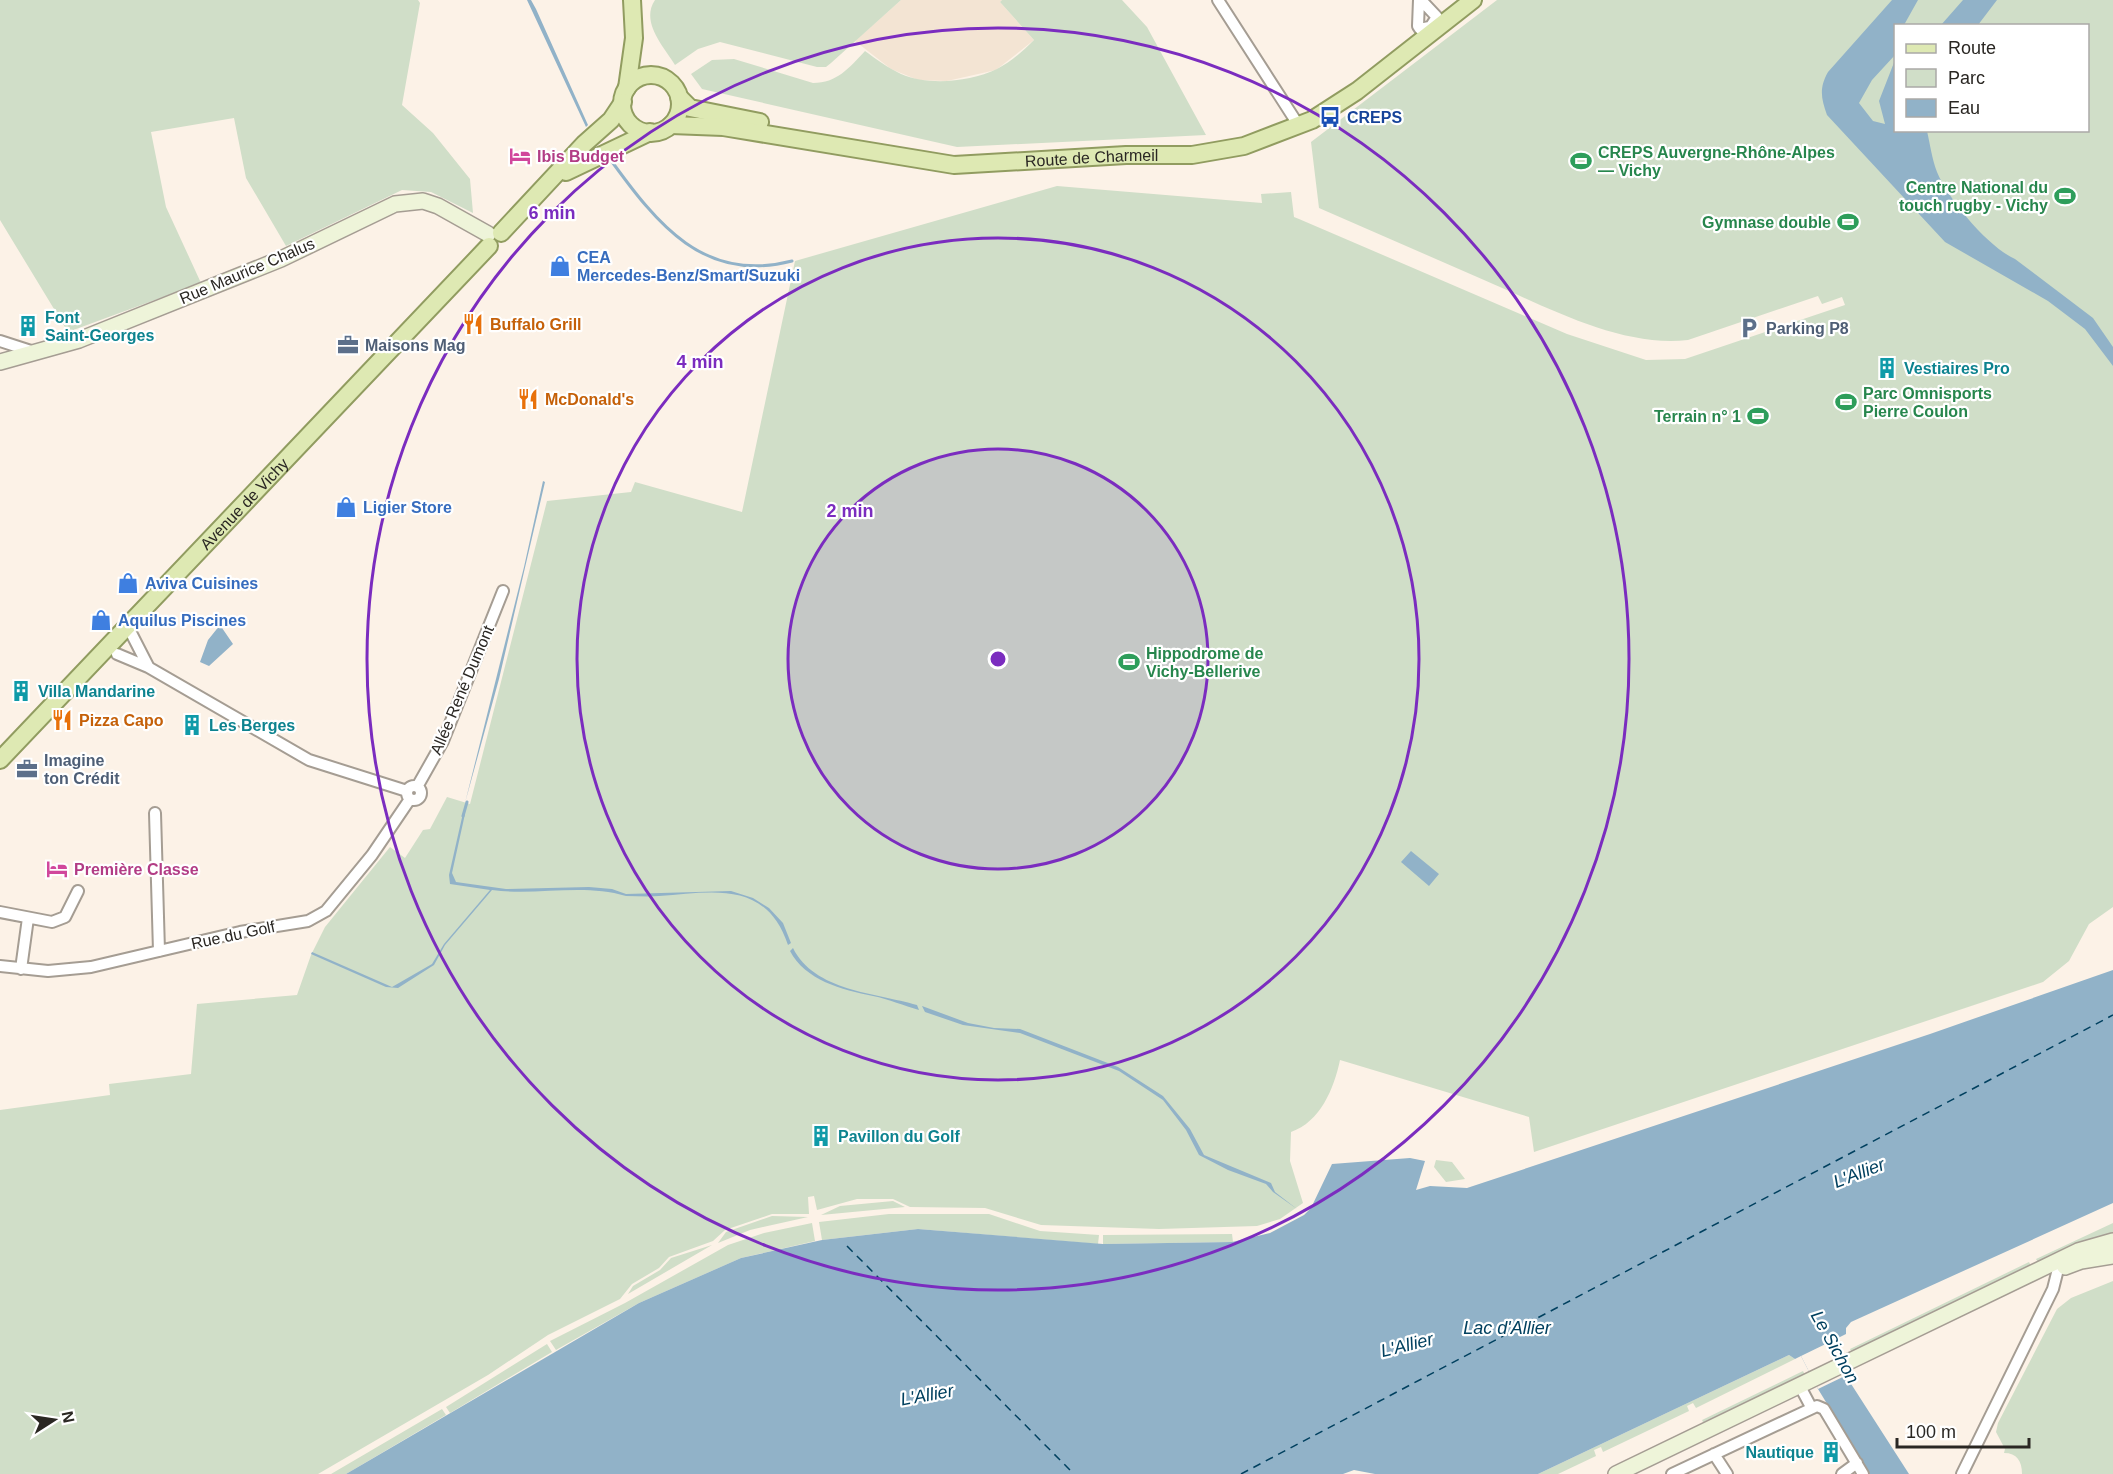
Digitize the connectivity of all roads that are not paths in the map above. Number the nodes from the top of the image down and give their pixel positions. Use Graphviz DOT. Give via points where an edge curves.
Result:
graph roads {
  1 [pos="633,0"];
  2 [pos="638,0"];
  3 [pos="1218,0"];
  4 [pos="1420,0"];
  5 [pos="1458,0"];
  6 [pos="1473,0"];
  7 [pos="1433,24"];
  8 [pos="652,75"];
  9 [pos="625,95"];
  10 [pos="679,97"];
  11 [pos="1296,122"];
  12 [pos="670,125"];
  13 [pos="650,132"];
  14 [pos="546,186"];
  15 [pos="493,238"];
  16 [pos="0,341"];
  17 [pos="34,352"];
  18 [pos="3,357"];
  19 [pos="503,591"];
  20 [pos="127,625"];
  21 [pos="117,654"];
  22 [pos="148,667"];
  23 [pos="0,760"];
  24 [pos="412,792"];
  25 [pos="155,813"];
  26 [pos="78,891"];
  27 [pos="0,912"];
  28 [pos="28,918"];
  29 [pos="159,951"];
  30 [pos="0,966"];
  31 [pos="21,969"];
  32 [pos="2113,1241"];
  33 [pos="2113,1256"];
  34 [pos="2058,1269"];
  35 [pos="1854,1363"];
  36 [pos="1809,1386"];
  37 [pos="1811,1407"];
  38 [pos="1714,1454"];
  39 [pos="1857,1463"];
  40 [pos="1616,1474"];
  41 [pos="1633,1474"];
  42 [pos="1672,1474"];
  43 [pos="1727,1474"];
  44 [pos="1842,1474"];
  45 [pos="1863,1474"];
  46 [pos="1962,1474"];
  1 -- 9 [label="main road" via="634,38"];
  2 -- 8 [label="main road" via="643,56"];
  3 -- 11 [label="street"];
  4 -- 7 [label="street"];
  4 -- 7 [label="street" via="1418,26"];
  5 -- 7 [label="main road, Route de Charmeil"];
  6 -- 7 [label="main road, Route de Charmeil"];
  7 -- 11 [label="main road, Route de Charmeil"];
  7 -- 11 [label="main road, Route de Charmeil" via="1405,53 1357,91"];
  8 -- 9 [label="main road" via="638,78"];
  8 -- 10 [label="main road" via="672,84"];
  9 -- 13 [label="main road" via="630,123"];
  9 -- 14 [label="main road, Avenue de Vichy" via="611,120"];
  10 -- 11 [label="main road, Route de Charmeil" via="690,108 954,156 1190,146"];
  10 -- 12 [label="main road" via="678,112"];
  11 -- 12 [label="main road, Route de Charmeil" via="1244,146 1192,155 954,165 723,127"];
  12 -- 13 [label="main road"];
  13 -- 14 [label="main road, Avenue de Vichy" via="574,166"];
  14 -- 15 [label="main road, Avenue de Vichy"];
  15 -- 17 [label="main road, Rue Maurice Chalus" via="438,206 423,201 395,204 281,259 79,340"];
  15 -- 20 [label="main road, Avenue de Vichy"];
  16 -- 17 [label="street"];
  17 -- 18 [label="main road, Rue Maurice Chalus"];
  19 -- 24 [label="street, Allée René Dumont" via="443,741"];
  20 -- 22 [label="street"];
  20 -- 23 [label="main road, Avenue de Vichy"];
  21 -- 22 [label="street"];
  22 -- 24 [label="street" via="309,760"];
  24 -- 29 [label="street, Rue du Golf" via="372,855 318,916"];
  25 -- 29 [label="street"];
  26 -- 28 [label="street" via="65,917 52,922"];
  27 -- 28 [label="street"];
  28 -- 31 [label="street"];
  29 -- 31 [label="street, Rue du Golf" via="70,970"];
  30 -- 31 [label="street, Rue du Golf"];
  32 -- 35 [label="main road" via="2078,1251"];
  33 -- 34 [label="main road"];
  34 -- 35 [label="main road"];
  34 -- 46 [label="street" via="2053,1289"];
  35 -- 36 [label="main road"];
  36 -- 37 [label="street"];
  36 -- 40 [label="main road"];
  36 -- 41 [label="main road"];
  37 -- 38 [label="street"];
  37 -- 39 [label="street" via="1824,1409"];
  38 -- 42 [label="street"];
  38 -- 43 [label="street"];
  39 -- 44 [label="street"];
  39 -- 45 [label="street"];
}
